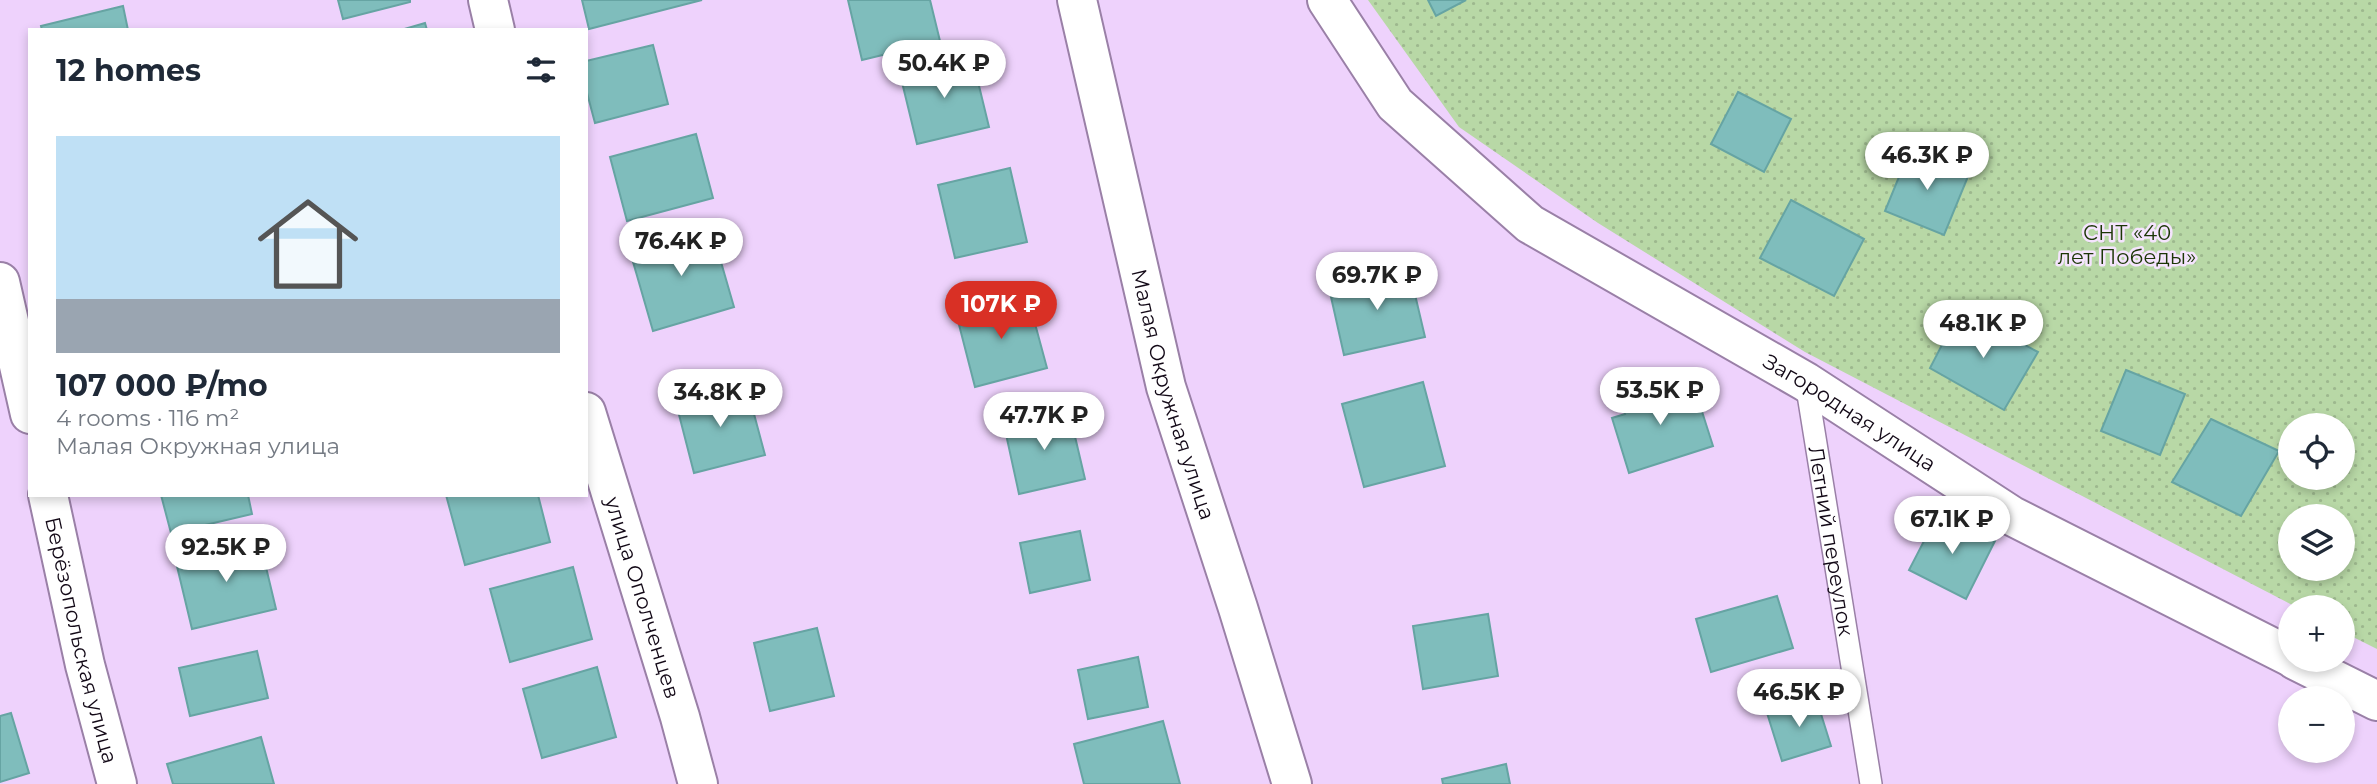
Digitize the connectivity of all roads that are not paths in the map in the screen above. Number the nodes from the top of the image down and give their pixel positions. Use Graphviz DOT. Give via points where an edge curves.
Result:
graph roads {
  1 [pos="488,0"];
  2 [pos="1077,0"];
  3 [pos="1327,0"];
  4 [pos="495,28"];
  5 [pos="0,282"];
  6 [pos="1806,382"];
  7 [pos="28,405"];
  8 [pos="588,418"];
  9 [pos="48,497"];
  10 [pos="2278,650"];
  11 [pos="2319,672"];
  12 [pos="2377,701"];
  13 [pos="117,784"];
  14 [pos="698,784"];
  15 [pos="1292,784"];
  16 [pos="1871,784"];
  1 -- 4 [label="street"];
  2 -- 15 [label="street, Малая Окружная улица" via="1166,387"];
  3 -- 6 [label="street, Загородная улица" via="1395,104 1530,224"];
  5 -- 7 [label="street"];
  6 -- 10 [label="street, Загородная улица" via="2012,516"];
  6 -- 16 [label="lane, Летний переулок"];
  8 -- 14 [label="street, улица Ополченцев"];
  9 -- 13 [label="street, Берёзопольская улица"];
  11 -- 12 [label="street"];
}
